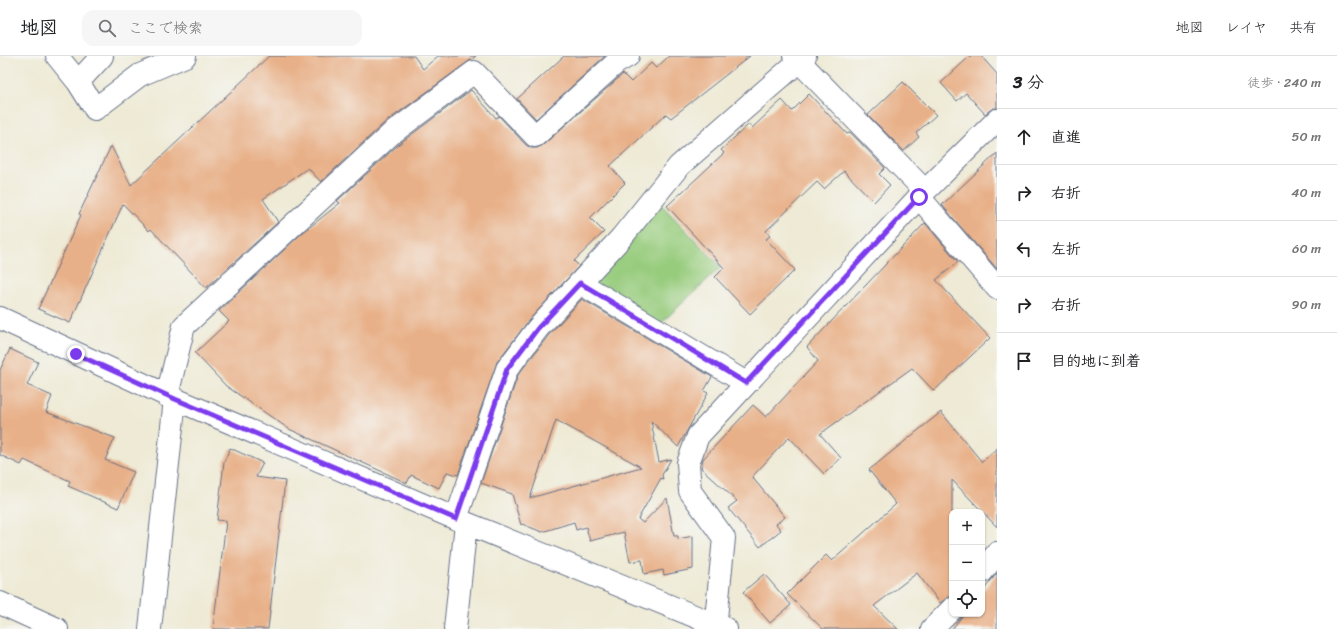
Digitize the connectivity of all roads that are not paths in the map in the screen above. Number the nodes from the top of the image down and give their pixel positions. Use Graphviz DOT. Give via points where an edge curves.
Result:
graph roads {
  1 [pos="57,56"];
  2 [pos="102,56"];
  3 [pos="185,56"];
  4 [pos="628,56"];
  5 [pos="800,58"];
  6 [pos="78,82"];
  7 [pos="997,120"];
  8 [pos="922,194"];
  9 [pos="580,283"];
  10 [pos="997,288"];
  11 [pos="0,318"];
  12 [pos="746,383"];
  13 [pos="171,397"];
  14 [pos="461,521"];
  15 [pos="997,553"];
  16 [pos="985,568"];
  17 [pos="0,603"];
  18 [pos="949,612"];
  19 [pos="719,628"];
  20 [pos="57,629"];
  21 [pos="150,629"];
  22 [pos="455,629"];
  23 [pos="932,629"];
  1 -- 6 [label="street"];
  2 -- 6 [label="street"];
  3 -- 6 [label="street" via="140,75 95,109"];
  4 -- 13 [label="street" via="616,63 535,136 474,72 391,134 184,326"];
  5 -- 8 [label="street"];
  5 -- 9 [label="street" via="679,166 621,238"];
  7 -- 8 [label="street"];
  8 -- 10 [label="street"];
  8 -- 12 [label="street"];
  9 -- 12 [label="street"];
  9 -- 14 [label="street" via="538,328 507,369"];
  11 -- 13 [label="street"];
  12 -- 19 [label="street" via="698,436 688,463 690,491 724,538"];
  13 -- 14 [label="street"];
  13 -- 21 [label="street"];
  14 -- 19 [label="street"];
  14 -- 22 [label="street"];
  15 -- 16 [label="street"];
  17 -- 20 [label="street"];
  18 -- 23 [label="street"];
}
